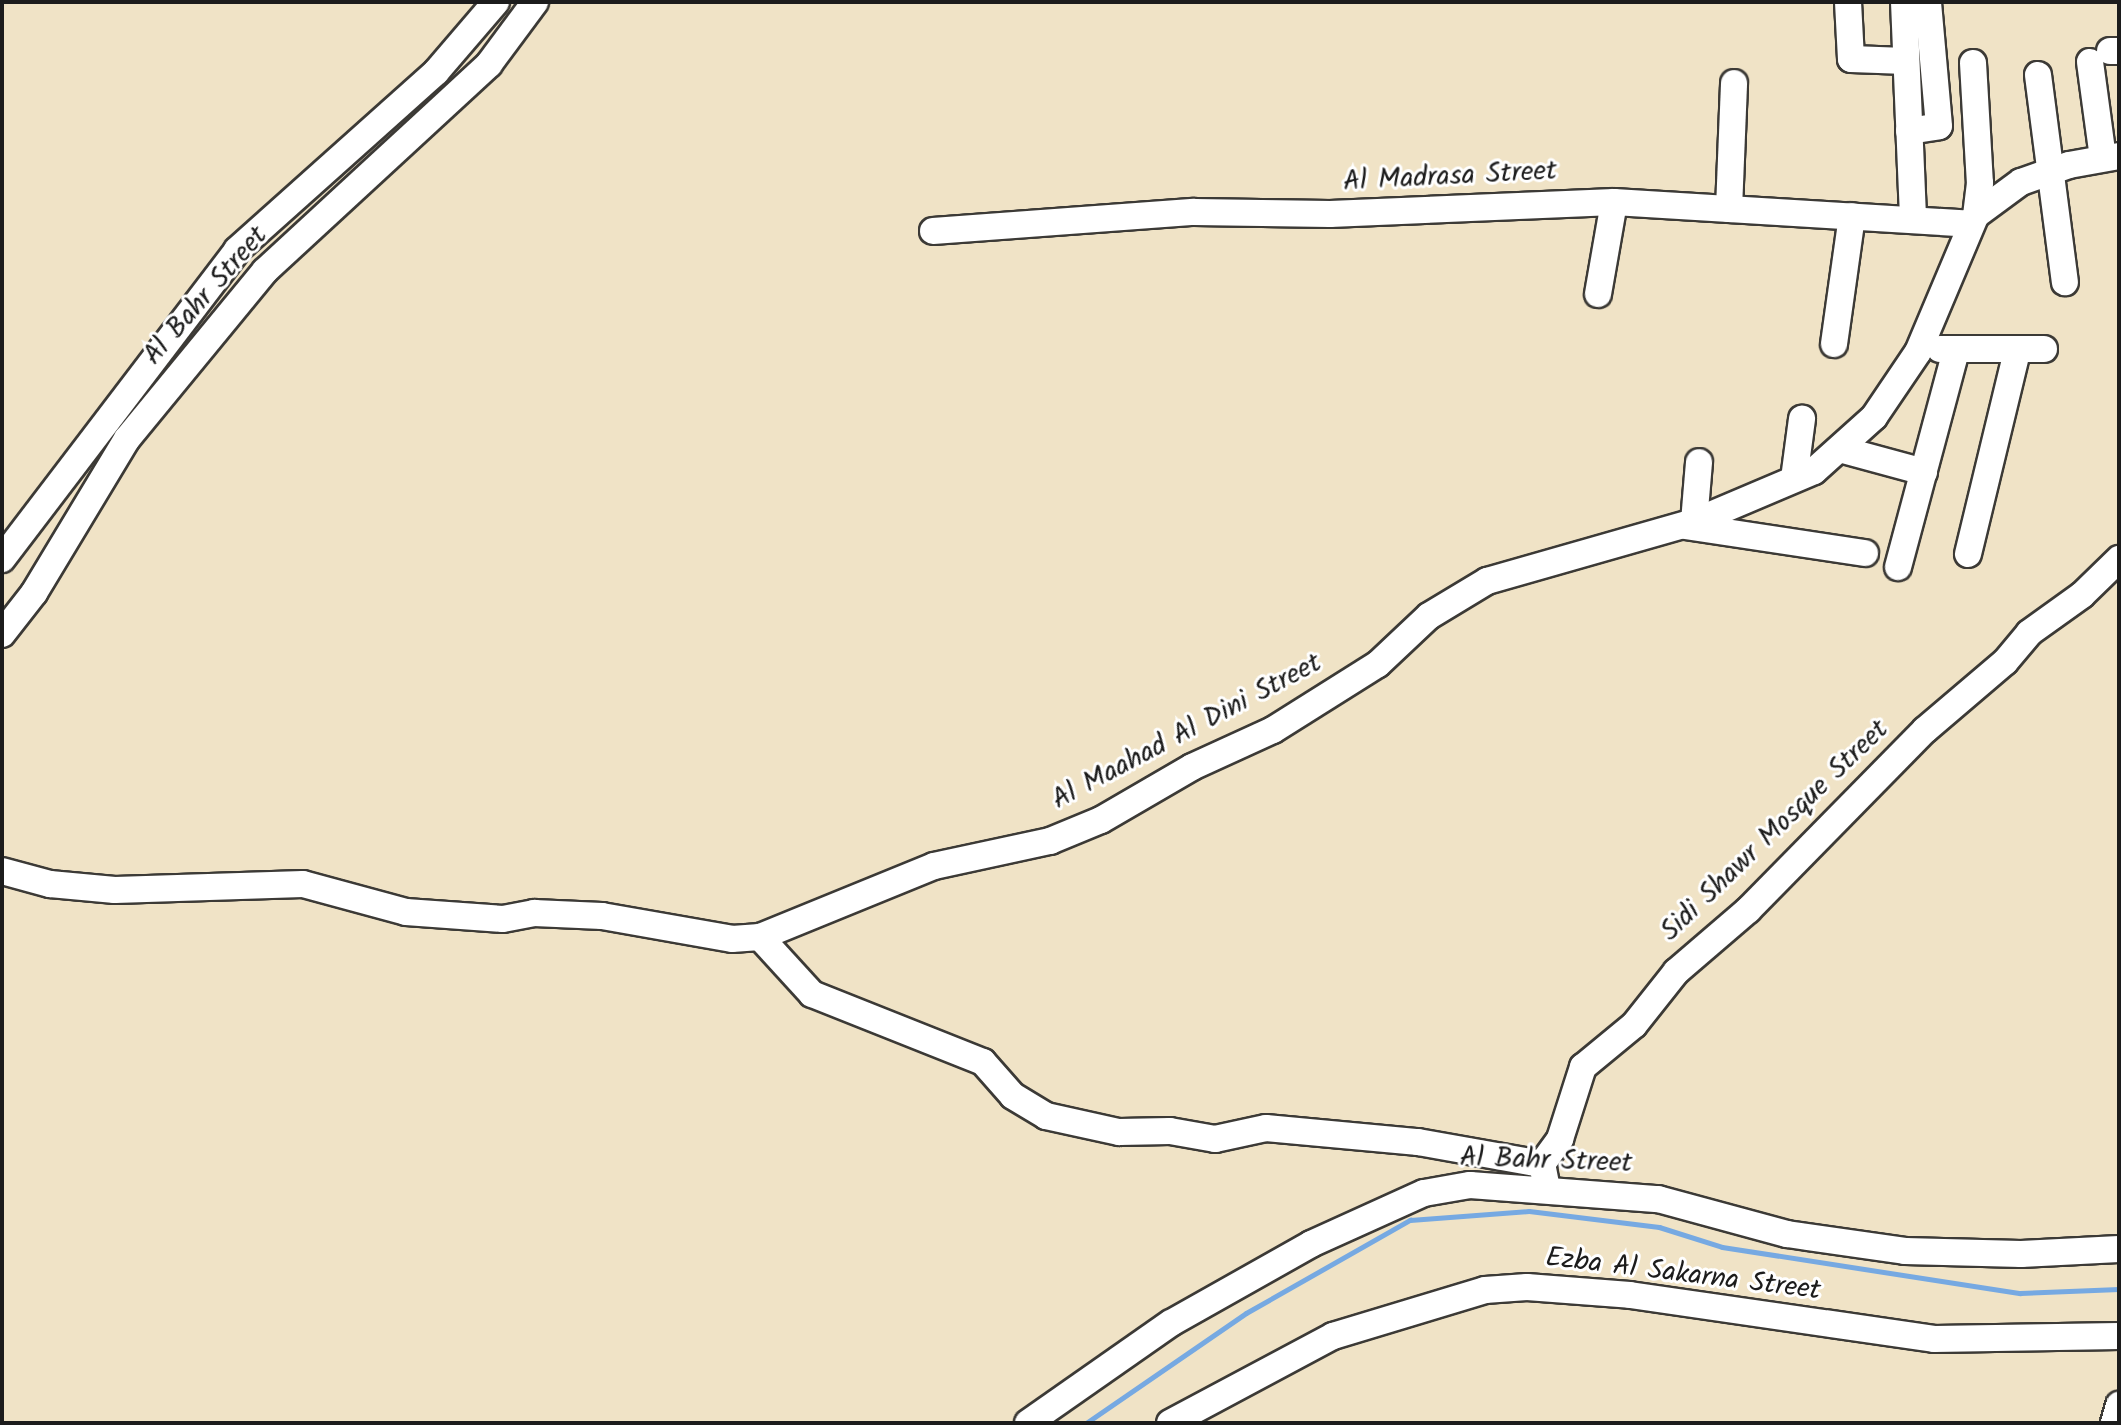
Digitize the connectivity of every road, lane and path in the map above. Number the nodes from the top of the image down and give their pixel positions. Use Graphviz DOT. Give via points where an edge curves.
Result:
graph roads {
  1 [pos="496,2"];
  2 [pos="535,2"];
  3 [pos="1848,2"];
  4 [pos="1904,2"];
  5 [pos="1928,2"];
  6 [pos="2107,55"];
  7 [pos="1906,61"];
  8 [pos="1973,63"];
  9 [pos="2038,75"];
  10 [pos="1734,83"];
  11 [pos="396,130"];
  12 [pos="1909,131"];
  13 [pos="2111,157"];
  14 [pos="2051,170"];
  15 [pos="1614,202"];
  16 [pos="1729,209"];
  17 [pos="1852,216"];
  18 [pos="1913,219"];
  19 [pos="1973,219"];
  20 [pos="933,231"];
  21 [pos="2065,282"];
  22 [pos="1598,294"];
  23 [pos="1834,344"];
  24 [pos="1920,346"];
  25 [pos="2044,349"];
  26 [pos="1956,351"];
  27 [pos="2017,352"];
  28 [pos="1802,419"];
  29 [pos="1843,450"];
  30 [pos="1699,462"];
  31 [pos="1924,472"];
  32 [pos="1794,479"];
  33 [pos="1687,524"];
  34 [pos="1865,553"];
  35 [pos="1968,554"];
  36 [pos="2,559"];
  37 [pos="2119,559"];
  38 [pos="1898,567"];
  39 [pos="2,634"];
  40 [pos="2,871"];
  41 [pos="760,937"];
  42 [pos="1544,1177"];
  43 [pos="2119,1249"];
  44 [pos="2119,1336"];
  45 [pos="2119,1405"];
  46 [pos="1028,1423"];
  47 [pos="1170,1423"];
  48 [pos="2114,1423"];
  1 -- 11 [label="street, Al Bahr Street" via="436,72"];
  2 -- 11 [label="street, Al Bahr Street" via="489,64"];
  3 -- 7 [label="street" via="1851,59"];
  4 -- 7 [label="street"];
  5 -- 12 [label="street" via="1939,126"];
  6 -- 13 [label="street"];
  7 -- 12 [label="street"];
  8 -- 19 [label="street" via="1980,183"];
  9 -- 14 [label="street"];
  10 -- 16 [label="street"];
  11 -- 36 [label="street, Al Bahr Street" via="237,250"];
  11 -- 39 [label="street, Al Bahr Street" via="265,271 120,448 41,582"];
  12 -- 18 [label="street"];
  13 -- 14 [label="street"];
  14 -- 19 [label="street" via="2021,182"];
  14 -- 21 [label="street"];
  15 -- 16 [label="street, Al Madrasa Street"];
  15 -- 20 [label="street, Al Madrasa Street" via="1330,214 1194,212"];
  15 -- 22 [label="street"];
  16 -- 17 [label="street, Al Madrasa Street"];
  17 -- 18 [label="street, Al Madrasa Street"];
  17 -- 23 [label="street"];
  18 -- 19 [label="street, Al Madrasa Street"];
  19 -- 24 [label="street, Al Maahad Al Dini Street"];
  24 -- 26 [label="street"];
  24 -- 29 [label="street, Al Maahad Al Dini Street" via="1874,417"];
  25 -- 27 [label="street"];
  26 -- 27 [label="street"];
  26 -- 31 [label="street"];
  27 -- 35 [label="street"];
  28 -- 32 [label="street"];
  29 -- 31 [label="street"];
  29 -- 32 [label="street, Al Maahad Al Dini Street"];
  30 -- 33 [label="street"];
  31 -- 38 [label="street"];
  32 -- 33 [label="street, Al Maahad Al Dini Street"];
  33 -- 34 [label="street"];
  33 -- 41 [label="street, Al Maahad Al Dini Street" via="1487,581 1429,616 1378,664 1313,705 1084,827 1050,841 934,866"];
  37 -- 42 [label="street, Sidi Shawr Mosque Street" via="2082,595 2041,622 2005,662 1925,730 1748,910 1676,972 1634,1025 1583,1067"];
  40 -- 41 [label="street, Al Maahad Al Dini Street" via="50,884 115,890 303,884 406,912 503,919 534,913 602,916 706,937"];
  41 -- 42 [label="street" via="812,994 983,1062 1013,1096 1046,1116 1119,1132 1170,1131 1215,1139 1266,1128 1373,1137"];
  42 -- 43 [label="street, Al Bahr Street" via="1658,1199 1787,1234 1905,1251 2021,1254"];
  42 -- 46 [label="street, Al Bahr Street" via="1424,1193 1381,1211 1171,1323"];
  44 -- 47 [label="street, Ezba Al Sakarna Street" via="1934,1339 1615,1293 1485,1290 1333,1336"];
  45 -- 48 [label="street"];
}
